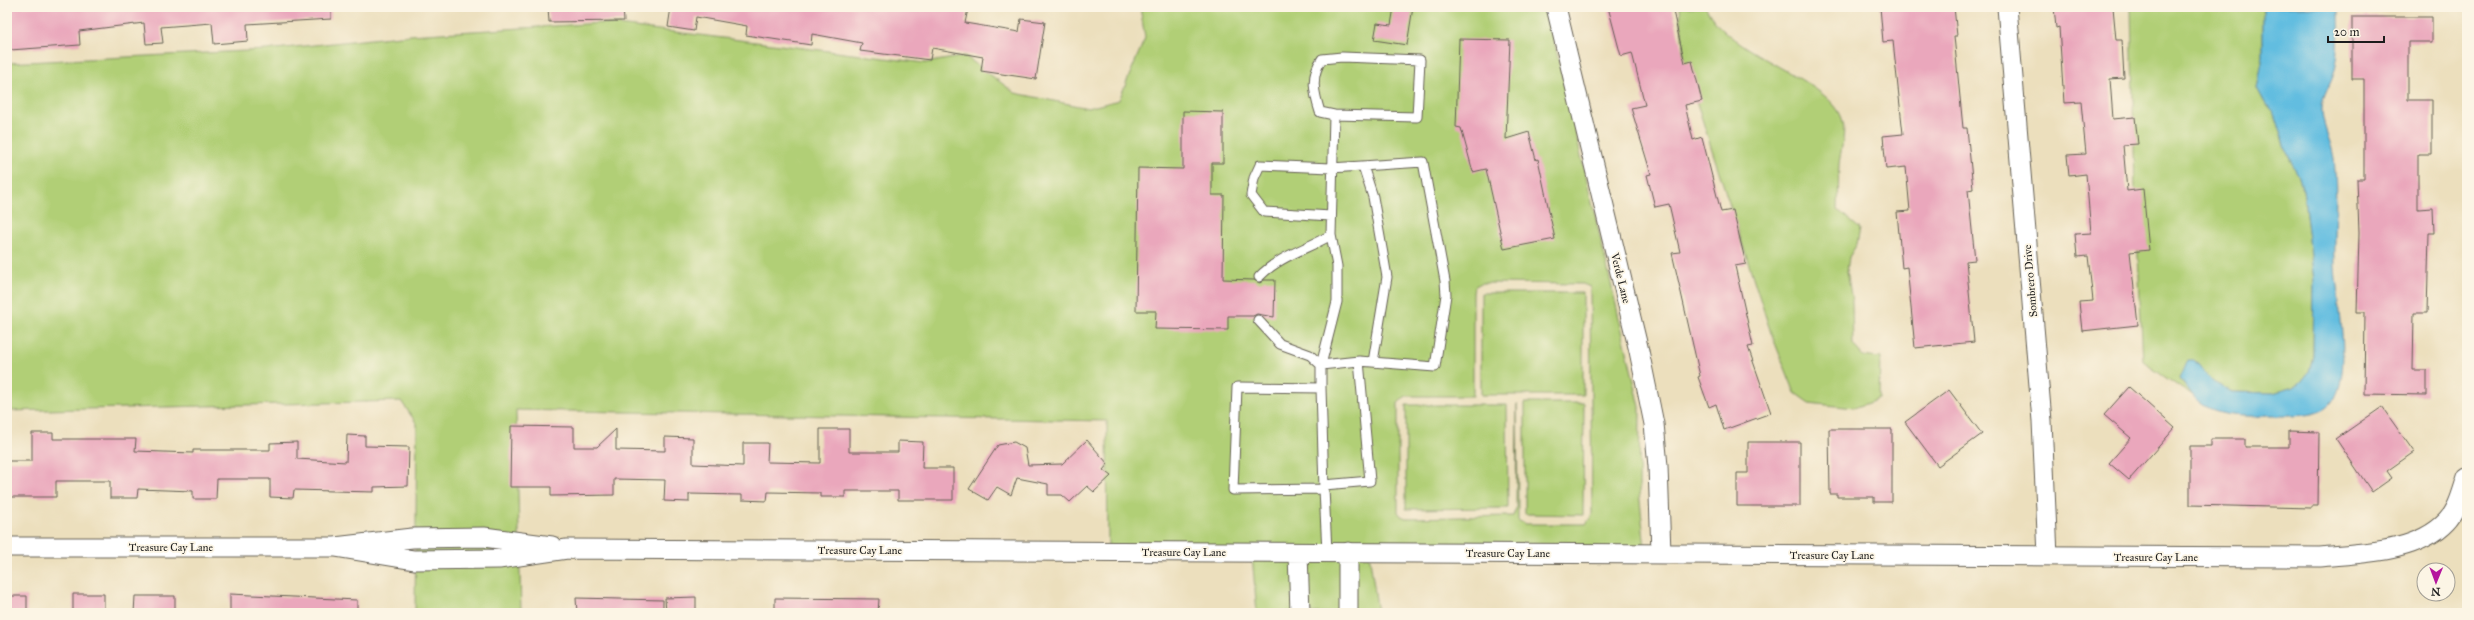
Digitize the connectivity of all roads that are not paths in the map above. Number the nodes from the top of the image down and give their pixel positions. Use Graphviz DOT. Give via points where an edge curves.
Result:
graph roads {
  1 [pos="1556,7"];
  2 [pos="2007,7"];
  3 [pos="1334,115"];
  4 [pos="1363,166"];
  5 [pos="1331,168"];
  6 [pos="1331,216"];
  7 [pos="1331,235"];
  8 [pos="1259,277"];
  9 [pos="1258,320"];
  10 [pos="1359,361"];
  11 [pos="1373,362"];
  12 [pos="1321,365"];
  13 [pos="1321,388"];
  14 [pos="2467,477"];
  15 [pos="1324,487"];
  16 [pos="7,547"];
  17 [pos="1328,552"];
  18 [pos="1348,552"];
  19 [pos="1298,553"];
  20 [pos="1661,553"];
  21 [pos="2048,556"];
  22 [pos="1300,613"];
  23 [pos="1348,613"];
  1 -- 20 [label="street, Verde Lane" via="1639,351 1654,424"];
  2 -- 21 [label="street, Sombrero Drive" via="2042,421"];
  3 -- 3 [label="lane" via="1320,112 1315,95 1314,78 1322,59 1342,57 1420,60 1417,117"];
  3 -- 5 [label="lane"];
  4 -- 5 [label="lane"];
  4 -- 11 [label="lane" via="1374,197 1387,277"];
  4 -- 11 [label="lane" via="1423,162 1446,295 1435,367"];
  5 -- 6 [label="lane"];
  5 -- 6 [label="lane" via="1260,165 1254,178 1251,195 1264,212"];
  6 -- 7 [label="lane"];
  7 -- 8 [label="lane" via="1312,246 1292,253"];
  7 -- 12 [label="lane" via="1337,266 1337,302"];
  9 -- 12 [label="lane" via="1280,344 1310,355"];
  10 -- 11 [label="lane"];
  10 -- 12 [label="lane"];
  10 -- 15 [label="lane" via="1370,481"];
  12 -- 13 [label="lane"];
  13 -- 15 [label="lane"];
  13 -- 15 [label="lane" via="1237,387 1233,490"];
  14 -- 21 [label="street, Treasure Cay Lane" via="2460,501 2448,521 2430,536 2375,552 2320,557"];
  15 -- 17 [label="lane"];
  16 -- 19 [label="street, Treasure Cay Lane" via="335,548 412,538 484,537 567,549"];
  17 -- 18 [label="street, Treasure Cay Lane"];
  17 -- 19 [label="street, Treasure Cay Lane"];
  18 -- 20 [label="street, Treasure Cay Lane"];
  18 -- 23 [label="street"];
  19 -- 22 [label="street"];
  20 -- 21 [label="street, Treasure Cay Lane"];
}
